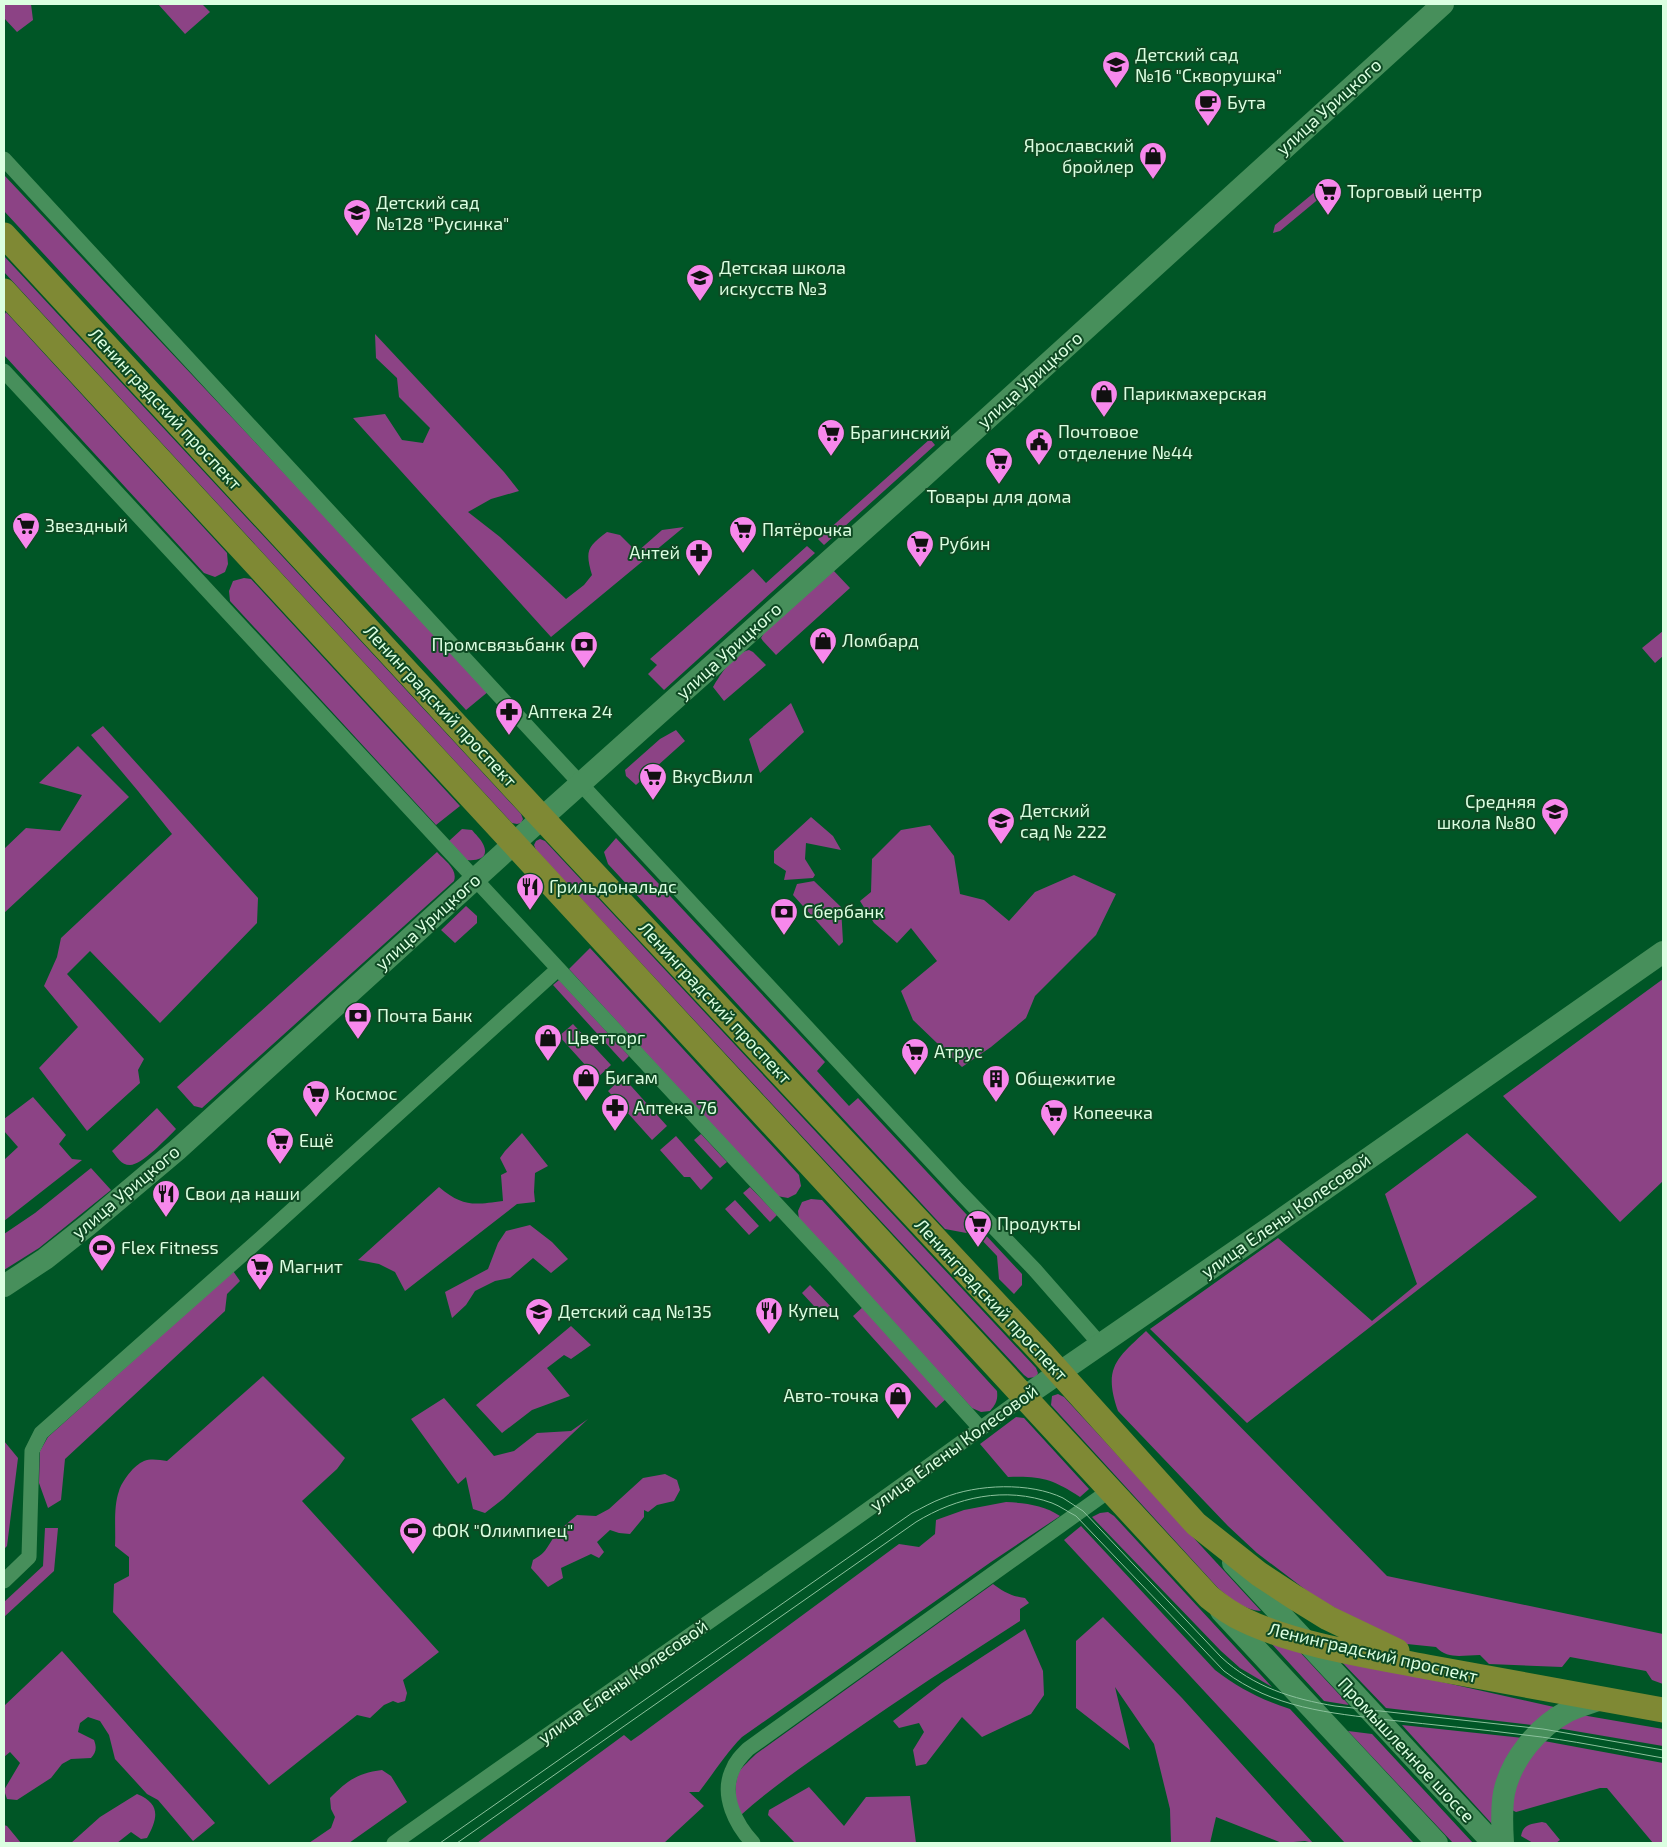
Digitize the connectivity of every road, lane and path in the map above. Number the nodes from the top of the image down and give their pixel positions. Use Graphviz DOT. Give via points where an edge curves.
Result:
graph roads {
  1 [pos="1443,4"];
  2 [pos="4,159"];
  3 [pos="4,235"];
  4 [pos="4,291"];
  5 [pos="4,371"];
  6 [pos="581,784"];
  7 [pos="542,818"];
  8 [pos="514,845"];
  9 [pos="476,880"];
  10 [pos="1663,952"];
  11 [pos="558,969"];
  12 [pos="4,1286"];
  13 [pos="1100,1344"];
  14 [pos="1059,1372"];
  15 [pos="1024,1397"];
  16 [pos="981,1429"];
  17 [pos="1110,1490"];
  18 [pos="1196,1524"];
  19 [pos="4,1581"];
  20 [pos="1209,1597"];
  21 [pos="1304,1640"];
  22 [pos="1492,1680"];
  23 [pos="1601,1699"];
  24 [pos="1663,1710"];
  25 [pos="394,1843"];
  26 [pos="753,1843"];
  27 [pos="1437,1843"];
  28 [pos="1493,1843"];
  29 [pos="1503,1843"];
  1 -- 6 [label="street, улица Урицкого"];
  2 -- 6 [label="street"];
  3 -- 7 [label="main road, Ленинградский проспект"];
  4 -- 8 [label="main road, Ленинградский проспект"];
  5 -- 9 [label="street"];
  6 -- 7 [label="street, улица Урицкого"];
  6 -- 13 [label="street" via="1035,1270"];
  7 -- 8 [label="street, улица Урицкого"];
  7 -- 14 [label="main road, Ленинградский проспект"];
  8 -- 9 [label="street, улица Урицкого"];
  8 -- 15 [label="main road, Ленинградский проспект"];
  9 -- 11 [label="street"];
  9 -- 12 [label="street, улица Урицкого" via="128,1193 45,1259"];
  10 -- 13 [label="street, улица Елены Колесовой"];
  11 -- 16 [label="street"];
  11 -- 19 [label="street" via="41,1433 32,1451 29,1557"];
  13 -- 14 [label="street, улица Елены Колесовой"];
  14 -- 15 [label="street, улица Елены Колесовой"];
  14 -- 18 [label="main road, Ленинградский проспект"];
  15 -- 16 [label="street, улица Елены Колесовой"];
  15 -- 17 [label="main road, Ленинградский проспект"];
  16 -- 25 [label="street, улица Елены Колесовой"];
  17 -- 20 [label="main road, Ленинградский проспект"];
  17 -- 26 [label="street" via="748,1749 732,1770 729,1791 733,1814"];
  18 -- 21 [label="street, Промышленное шоссе"];
  18 -- 22 [label="main road, Ленинградский проспект" via="1260,1574 1328,1618 1398,1652"];
  20 -- 21 [label="main road, Ленинградский проспект" via="1242,1620"];
  20 -- 27 [label="street"];
  21 -- 22 [label="main road, Ленинградский проспект"];
  21 -- 28 [label="street, Промышленное шоссе"];
  22 -- 23 [label="main road, Ленинградский проспект"];
  23 -- 24 [label="main road, Ленинградский проспект"];
  23 -- 29 [label="street" via="1555,1720 1530,1742 1519,1757 1511,1770 1504,1794"];
}
